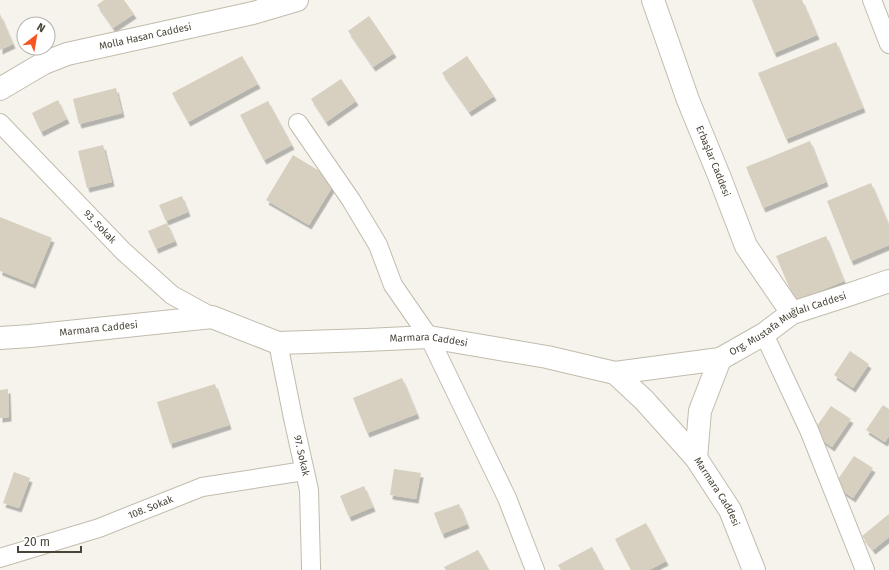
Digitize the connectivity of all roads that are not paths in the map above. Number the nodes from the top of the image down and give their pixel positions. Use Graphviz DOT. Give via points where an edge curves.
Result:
graph roads {
  1 [pos="297,0"];
  2 [pos="653,0"];
  3 [pos="872,0"];
  4 [pos="889,44"];
  5 [pos="0,89"];
  6 [pos="0,123"];
  7 [pos="298,123"];
  8 [pos="889,281"];
  9 [pos="792,313"];
  10 [pos="212,317"];
  11 [pos="764,334"];
  12 [pos="429,337"];
  13 [pos="0,338"];
  14 [pos="278,343"];
  15 [pos="720,358"];
  16 [pos="615,373"];
  17 [pos="696,458"];
  18 [pos="304,471"];
  19 [pos="0,558"];
  20 [pos="311,570"];
  21 [pos="535,570"];
  22 [pos="754,570"];
  23 [pos="865,570"];
  1 -- 5 [label="street, Molla Hasan Caddesi" via="253,13 68,54 44,63"];
  2 -- 9 [label="street, Erbaşlar Caddesi" via="688,100 746,246"];
  3 -- 4 [label="street"];
  6 -- 10 [label="street, 93. Sokak" via="124,251 172,295"];
  7 -- 12 [label="street" via="374,238 393,285"];
  8 -- 9 [label="street, Org. Mustafa Muğlalı Caddesi"];
  9 -- 11 [label="street, Org. Mustafa Muğlalı Caddesi"];
  10 -- 13 [label="street, Marmara Caddesi"];
  10 -- 14 [label="street, Marmara Caddesi"];
  11 -- 15 [label="street, Org. Mustafa Muğlalı Caddesi"];
  11 -- 23 [label="street" via="809,430"];
  12 -- 14 [label="street, Marmara Caddesi"];
  12 -- 16 [label="street, Marmara Caddesi" via="547,357"];
  12 -- 21 [label="street" via="507,498"];
  14 -- 18 [label="street, 97. Sokak"];
  15 -- 16 [label="street, Org. Mustafa Muğlalı Caddesi"];
  15 -- 17 [label="street" via="700,411"];
  16 -- 17 [label="street, Marmara Caddesi" via="644,400"];
  17 -- 22 [label="street, Marmara Caddesi" via="730,510"];
  18 -- 19 [label="street, 108. Sokak" via="202,487 99,528"];
  18 -- 20 [label="street, 97. Sokak" via="309,490"];
}
